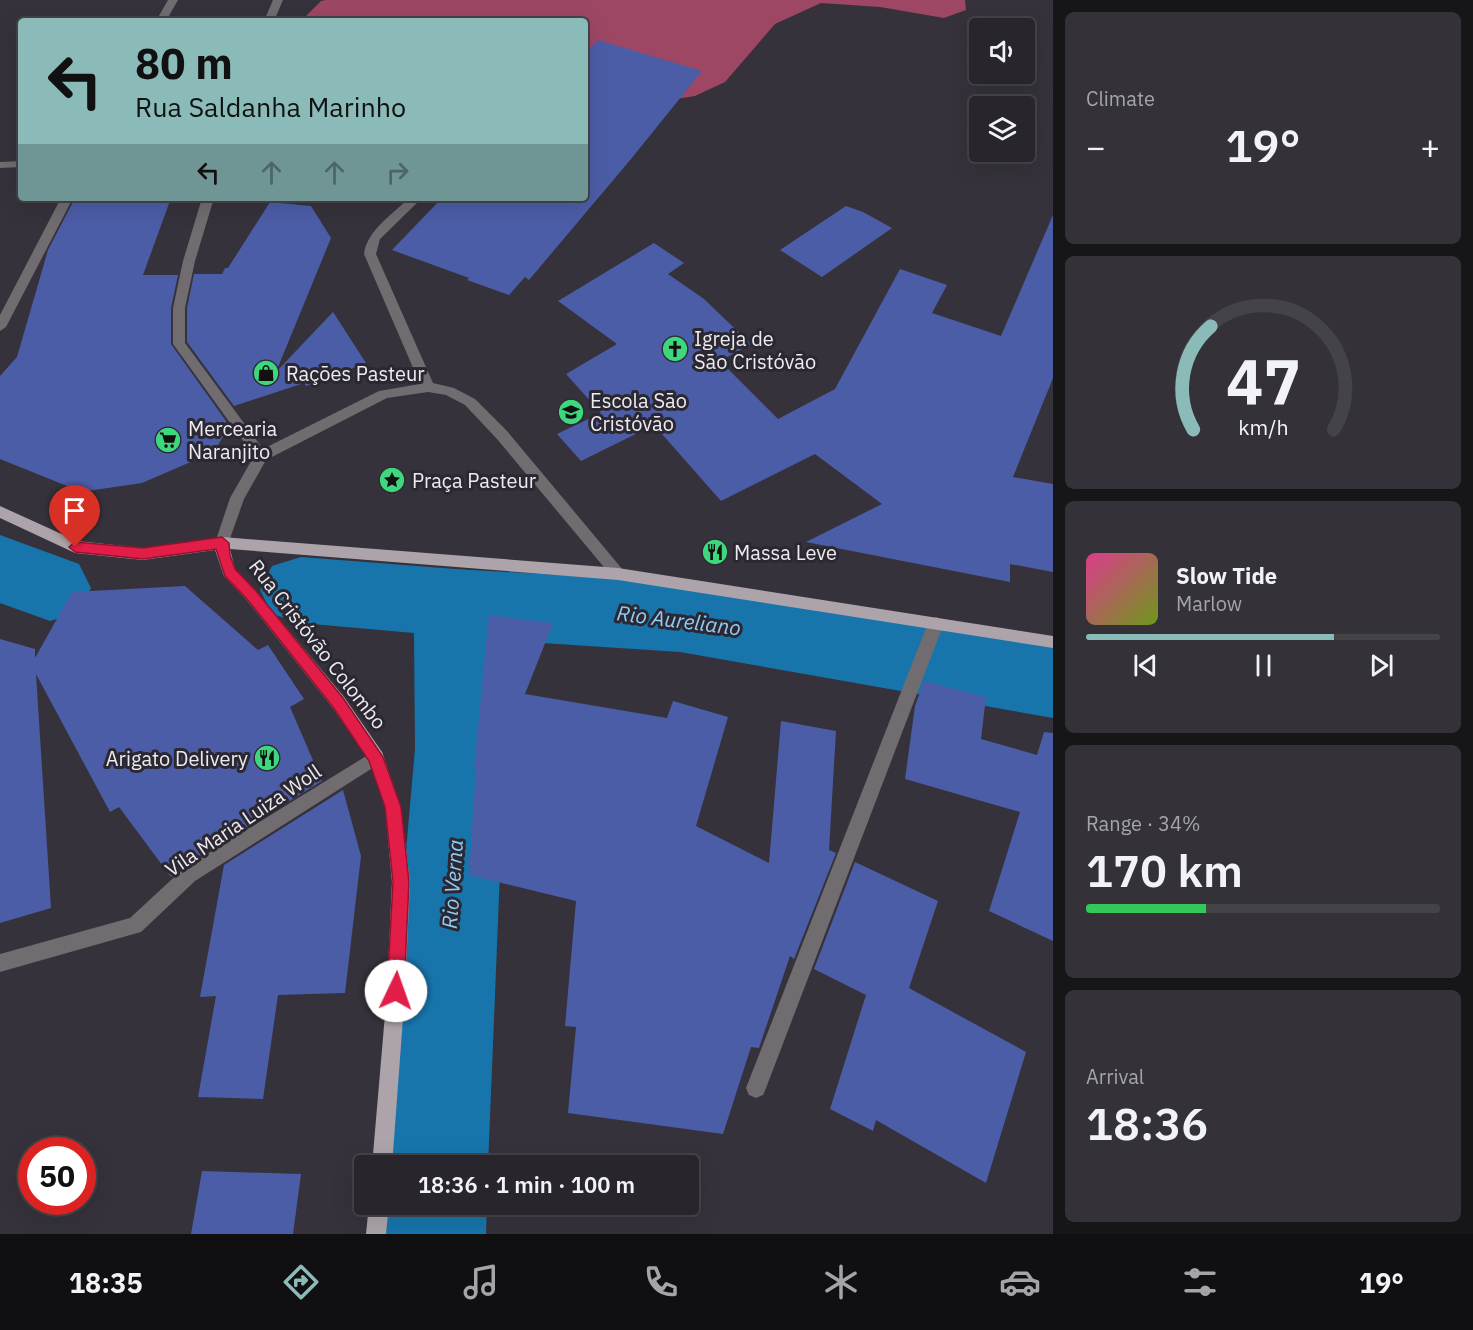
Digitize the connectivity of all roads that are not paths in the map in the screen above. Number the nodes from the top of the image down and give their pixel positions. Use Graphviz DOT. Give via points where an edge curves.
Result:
graph roads {
  1 [pos="173,0"];
  2 [pos="278,0"];
  3 [pos="163,18"];
  4 [pos="270,18"];
  5 [pos="18,164"];
  6 [pos="0,165"];
  7 [pos="65,201"];
  8 [pos="207,201"];
  9 [pos="413,201"];
  10 [pos="0,327"];
  11 [pos="428,387"];
  12 [pos="261,456"];
  13 [pos="0,512"];
  14 [pos="222,543"];
  15 [pos="618,574"];
  16 [pos="936,623"];
  17 [pos="1053,642"];
  18 [pos="376,757"];
  19 [pos="0,963"];
  20 [pos="756,1088"];
  21 [pos="383,1155"];
  22 [pos="378,1215"];
  23 [pos="376,1234"];
  1 -- 3 [label="street"];
  2 -- 4 [label="street"];
  5 -- 6 [label="street"];
  7 -- 10 [label="street"];
  8 -- 12 [label="street" via="179,308 180,344"];
  9 -- 11 [label="street" via="375,237 370,254"];
  11 -- 12 [label="street" via="384,394"];
  11 -- 15 [label="street" via="449,391 470,402"];
  12 -- 14 [label="street" via="237,498"];
  13 -- 14 [label="main road" via="75,547 143,554"];
  14 -- 15 [label="main road"];
  14 -- 18 [label="main road, Rua Cristóvão Colombo" via="229,572 338,702"];
  15 -- 16 [label="main road"];
  16 -- 17 [label="main road"];
  16 -- 20 [label="street"];
  18 -- 19 [label="street, Vila Maria Luiza Woll" via="189,875 135,926"];
  18 -- 21 [label="main road, Rua Cristóvão Colombo" via="393,807 401,882"];
  22 -- 23 [label="main road"];
}
